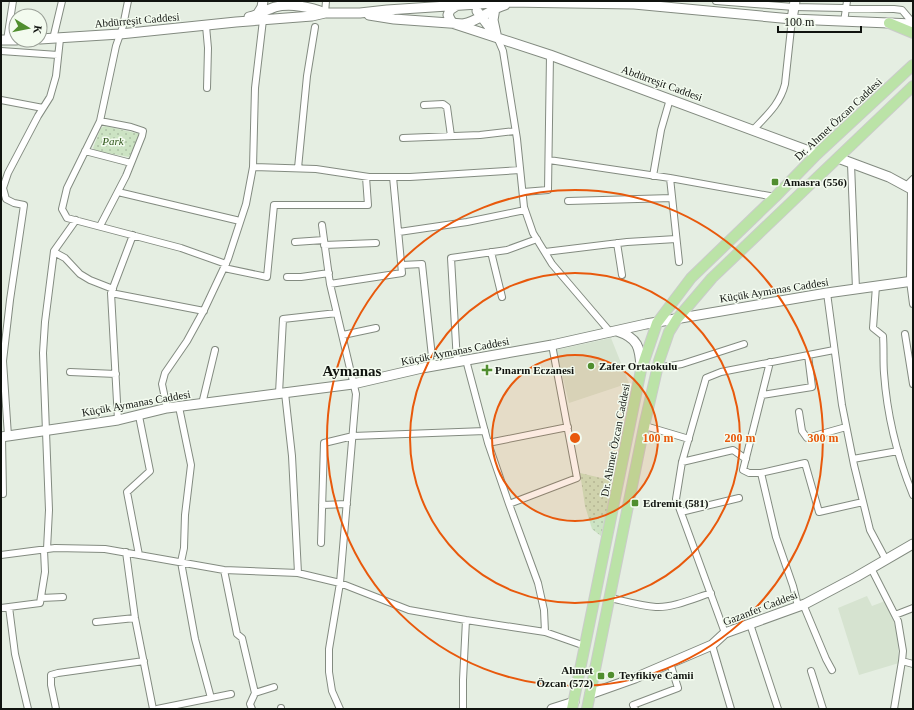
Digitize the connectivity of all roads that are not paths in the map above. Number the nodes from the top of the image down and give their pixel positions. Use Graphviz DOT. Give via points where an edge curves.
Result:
graph roads {
  1 [pos="62,1"];
  2 [pos="128,1"];
  3 [pos="263,1"];
  4 [pos="326,1"];
  5 [pos="716,1"];
  6 [pos="847,1"];
  7 [pos="544,2"];
  8 [pos="733,2"];
  9 [pos="286,3"];
  10 [pos="651,3"];
  11 [pos="440,4"];
  12 [pos="462,4"];
  13 [pos="492,4"];
  14 [pos="794,4"];
  15 [pos="405,5"];
  16 [pos="846,8"];
  17 [pos="269,9"];
  18 [pos="325,13"];
  19 [pos="360,13"];
  20 [pos="481,16"];
  21 [pos="260,17"];
  22 [pos="281,18"];
  23 [pos="792,19"];
  24 [pos="844,22"];
  25 [pos="889,23"];
  26 [pos="455,24"];
  27 [pos="913,24"];
  28 [pos="206,26"];
  29 [pos="315,27"];
  30 [pos="913,33"];
  31 [pos="120,34"];
  32 [pos="497,37"];
  33 [pos="48,39"];
  34 [pos="57,39"];
  35 [pos="1,51"];
  36 [pos="58,55"];
  37 [pos="550,55"];
  38 [pos="913,65"];
  39 [pos="913,86"];
  40 [pos="207,88"];
  41 [pos="670,99"];
  42 [pos="1,100"];
  43 [pos="424,105"];
  44 [pos="43,108"];
  45 [pos="100,121"];
  46 [pos="753,130"];
  47 [pos="515,131"];
  48 [pos="451,136"];
  49 [pos="403,138"];
  50 [pos="85,151"];
  51 [pos="817,154"];
  52 [pos="838,158"];
  53 [pos="549,160"];
  54 [pos="131,163"];
  55 [pos="851,164"];
  56 [pos="253,167"];
  57 [pos="298,168"];
  58 [pos="520,170"];
  59 [pos="653,176"];
  60 [pos="366,177"];
  61 [pos="393,177"];
  62 [pos="670,178"];
  63 [pos="913,179"];
  64 [pos="910,188"];
  65 [pos="118,192"];
  66 [pos="523,192"];
  67 [pos="775,197"];
  68 [pos="672,198"];
  69 [pos="568,201"];
  70 [pos="525,210"];
  71 [pos="76,220"];
  72 [pos="240,221"];
  73 [pos="322,225"];
  74 [pos="100,226"];
  75 [pos="399,232"];
  76 [pos="133,235"];
  77 [pos="537,239"];
  78 [pos="676,239"];
  79 [pos="295,242"];
  80 [pos="324,243"];
  81 [pos="376,243"];
  82 [pos="617,243"];
  83 [pos="54,252"];
  84 [pos="491,252"];
  85 [pos="545,252"];
  86 [pos="679,262"];
  87 [pos="402,265"];
  88 [pos="225,266"];
  89 [pos="329,273"];
  90 [pos="622,275"];
  91 [pos="287,277"];
  92 [pos="911,281"];
  93 [pos="330,284"];
  94 [pos="876,286"];
  95 [pos="856,289"];
  96 [pos="112,291"];
  97 [pos="828,293"];
  98 [pos="502,297"];
  99 [pos="913,304"];
  100 [pos="204,311"];
  101 [pos="337,313"];
  102 [pos="677,319"];
  103 [pos="658,323"];
  104 [pos="376,328"];
  105 [pos="614,332"];
  106 [pos="905,334"];
  107 [pos="343,335"];
  108 [pos="744,344"];
  109 [pos="552,345"];
  110 [pos="215,350"];
  111 [pos="834,350"];
  112 [pos="808,355"];
  113 [pos="461,361"];
  114 [pos="770,362"];
  115 [pos="433,366"];
  116 [pos="657,368"];
  117 [pos="641,370"];
  118 [pos="70,372"];
  119 [pos="116,374"];
  120 [pos="354,384"];
  121 [pos="913,384"];
  122 [pos="282,393"];
  123 [pos="762,395"];
  124 [pos="202,404"];
  125 [pos="178,407"];
  126 [pos="167,408"];
  127 [pos="799,412"];
  128 [pos="139,416"];
  129 [pos="118,420"];
  130 [pos="645,426"];
  131 [pos="568,427"];
  132 [pos="846,427"];
  133 [pos="45,431"];
  134 [pos="485,431"];
  135 [pos="4,436"];
  136 [pos="353,436"];
  137 [pos="689,439"];
  138 [pos="488,443"];
  139 [pos="898,451"];
  140 [pos="746,459"];
  141 [pos="853,459"];
  142 [pos="682,462"];
  143 [pos="761,473"];
  144 [pos="3,494"];
  145 [pos="913,495"];
  146 [pos="739,498"];
  147 [pos="863,502"];
  148 [pos="347,504"];
  149 [pos="509,504"];
  150 [pos="322,505"];
  151 [pos="681,512"];
  152 [pos="321,543"];
  153 [pos="913,544"];
  154 [pos="46,550"];
  155 [pos="126,552"];
  156 [pos="1,555"];
  157 [pos="139,555"];
  158 [pos="886,560"];
  159 [pos="181,562"];
  160 [pos="871,568"];
  161 [pos="224,570"];
  162 [pos="298,573"];
  163 [pos="340,583"];
  164 [pos="711,593"];
  165 [pos="63,597"];
  166 [pos="41,598"];
  167 [pos="610,598"];
  168 [pos="801,605"];
  169 [pos="8,607"];
  170 [pos="1,608"];
  171 [pos="913,608"];
  172 [pos="895,615"];
  173 [pos="135,618"];
  174 [pos="466,620"];
  175 [pos="96,622"];
  176 [pos="750,624"];
  177 [pos="545,632"];
  178 [pos="725,633"];
  179 [pos="712,645"];
  180 [pos="585,646"];
  181 [pos="144,661"];
  182 [pos="902,661"];
  183 [pos="670,663"];
  184 [pos="913,664"];
  185 [pos="832,670"];
  186 [pos="811,671"];
  187 [pos="274,688"];
  188 [pos="255,692"];
  189 [pos="231,694"];
  190 [pos="590,694"];
  191 [pos="211,698"];
  192 [pos="573,705"];
  193 [pos="28,709"];
  194 [pos="55,709"];
  195 [pos="153,709"];
  196 [pos="157,709"];
  197 [pos="252,709"];
  198 [pos="340,709"];
  199 [pos="463,709"];
  200 [pos="552,709"];
  201 [pos="587,709"];
  202 [pos="635,709"];
  203 [pos="731,709"];
  204 [pos="778,709"];
  205 [pos="823,709"];
  206 [pos="894,709"];
  1 -- 34 [label="street"];
  2 -- 31 [label="street"];
  3 -- 17 [label="street"];
  3 -- 21 [label="street"];
  4 -- 18 [label="street"];
  5 -- 8 [label="street"];
  6 -- 16 [label="street"];
  7 -- 10 [label="street"];
  7 -- 13 [label="street"];
  8 -- 14 [label="street"];
  9 -- 17 [label="street, Abdürreşit Caddesi"];
  9 -- 18 [label="street, Abdürreşit Caddesi"];
  9 -- 22 [label="street" via="287,13"];
  10 -- 23 [label="street"];
  11 -- 12 [label="street, Abdürreşit Caddesi"];
  11 -- 15 [label="street, Abdürreşit Caddesi"];
  12 -- 13 [label="street, Abdürreşit Caddesi"];
  12 -- 20 [label="street" via="474,7"];
  12 -- 26 [label="street" via="450,10 448,15"];
  13 -- 20 [label="street"];
  13 -- 32 [label="street" via="493,24"];
  14 -- 16 [label="street"];
  14 -- 23 [label="street"];
  15 -- 19 [label="street, Abdürreşit Caddesi"];
  16 -- 24 [label="street"];
  16 -- 27 [label="street" via="902,10"];
  17 -- 21 [label="street, Abdürreşit Caddesi"];
  17 -- 22 [label="street" via="273,15"];
  18 -- 19 [label="street, Abdürreşit Caddesi"];
  18 -- 22 [label="street, Abdürreşit Caddesi"];
  19 -- 26 [label="street, Abdürreşit Caddesi" via="394,19"];
  20 -- 26 [label="street" via="467,23"];
  20 -- 32 [label="street"];
  21 -- 22 [label="street, Abdürreşit Caddesi"];
  21 -- 28 [label="street, Abdürreşit Caddesi"];
  21 -- 56 [label="street"];
  23 -- 24 [label="street"];
  23 -- 46 [label="street" via="783,94"];
  24 -- 25 [label="street"];
  25 -- 27 [label="street"];
  25 -- 30 [label="main road"];
  26 -- 32 [label="street, Abdürreşit Caddesi"];
  28 -- 31 [label="street, Abdürreşit Caddesi"];
  28 -- 40 [label="street"];
  29 -- 57 [label="street" via="307,76"];
  31 -- 34 [label="street, Abdürreşit Caddesi"];
  31 -- 45 [label="street"];
  32 -- 37 [label="street, Abdürreşit Caddesi"];
  32 -- 47 [label="street" via="503,51"];
  33 -- 34 [label="street, Abdürreşit Caddesi"];
  34 -- 36 [label="street"];
  35 -- 36 [label="street"];
  36 -- 44 [label="street" via="56,76 50,97"];
  37 -- 41 [label="street, Abdürreşit Caddesi"];
  37 -- 53 [label="street"];
  38 -- 51 [label="main road, Dr. Ahmet Özcan Caddesi"];
  39 -- 52 [label="main road"];
  41 -- 46 [label="street, Abdürreşit Caddesi"];
  41 -- 59 [label="street" via="661,130"];
  42 -- 44 [label="street"];
  43 -- 48 [label="street" via="443,104 447,107"];
  44 -- 135 [label="street" via="8,173 3,188 6,199 24,205 4,361"];
  45 -- 50 [label="street"];
  45 -- 54 [label="street" via="143,131"];
  46 -- 51 [label="street, Abdürreşit Caddesi"];
  47 -- 48 [label="street"];
  47 -- 58 [label="street"];
  48 -- 49 [label="street"];
  50 -- 54 [label="street"];
  50 -- 71 [label="street" via="67,188 62,209 67,218"];
  51 -- 67 [label="main road, Dr. Ahmet Özcan Caddesi"];
  52 -- 55 [label="street"];
  52 -- 102 [label="main road" via="712,278"];
  53 -- 59 [label="street"];
  53 -- 66 [label="street" via="548,190"];
  54 -- 65 [label="street"];
  55 -- 64 [label="street" via="890,177"];
  55 -- 95 [label="street"];
  56 -- 57 [label="street"];
  56 -- 72 [label="street"];
  57 -- 60 [label="street"];
  58 -- 61 [label="street"];
  58 -- 66 [label="street"];
  59 -- 62 [label="street"];
  60 -- 61 [label="street"];
  60 -- 88 [label="street" via="368,205 274,206 268,277"];
  61 -- 75 [label="street"];
  62 -- 67 [label="street"];
  62 -- 68 [label="street"];
  63 -- 64 [label="street"];
  64 -- 92 [label="street"];
  65 -- 72 [label="street"];
  65 -- 74 [label="street"];
  66 -- 70 [label="street"];
  67 -- 103 [label="main road, Dr. Ahmet Özcan Caddesi" via="691,278"];
  68 -- 69 [label="street"];
  68 -- 78 [label="street"];
  70 -- 75 [label="street"];
  70 -- 77 [label="street"];
  71 -- 74 [label="street"];
  71 -- 83 [label="street"];
  72 -- 88 [label="street"];
  73 -- 80 [label="street"];
  74 -- 76 [label="street"];
  75 -- 87 [label="street"];
  76 -- 88 [label="street" via="181,248"];
  76 -- 96 [label="street"];
  77 -- 84 [label="street" via="507,250"];
  77 -- 85 [label="street"];
  78 -- 82 [label="street"];
  78 -- 86 [label="street"];
  79 -- 80 [label="street"];
  80 -- 81 [label="street"];
  80 -- 89 [label="street"];
  82 -- 85 [label="street"];
  82 -- 90 [label="street"];
  83 -- 96 [label="street" via="65,258 80,274"];
  83 -- 133 [label="street" via="43,353"];
  84 -- 98 [label="street"];
  84 -- 113 [label="street" via="451,258"];
  85 -- 105 [label="street" via="552,264"];
  87 -- 93 [label="street" via="402,273"];
  87 -- 115 [label="street" via="422,264"];
  88 -- 100 [label="street"];
  89 -- 91 [label="street"];
  89 -- 93 [label="street"];
  92 -- 94 [label="street, Küçük Aymanas Caddesi"];
  92 -- 99 [label="street"];
  93 -- 101 [label="street"];
  94 -- 95 [label="street, Küçük Aymanas Caddesi"];
  94 -- 139 [label="street" via="873,328 883,336 884,373"];
  95 -- 97 [label="street, Küçük Aymanas Caddesi"];
  96 -- 100 [label="street"];
  96 -- 119 [label="street"];
  97 -- 102 [label="street, Küçük Aymanas Caddesi"];
  97 -- 111 [label="street"];
  100 -- 126 [label="street" via="165,373 162,384"];
  101 -- 107 [label="street"];
  101 -- 122 [label="street" via="282,319"];
  102 -- 103 [label="street, Küçük Aymanas Caddesi"];
  102 -- 116 [label="main road" via="669,332"];
  103 -- 105 [label="street, Küçük Aymanas Caddesi"];
  103 -- 117 [label="main road, Dr. Ahmet Özcan Caddesi"];
  104 -- 107 [label="street"];
  105 -- 109 [label="street, Küçük Aymanas Caddesi"];
  105 -- 117 [label="street" via="631,337 637,344"];
  106 -- 121 [label="street"];
  107 -- 120 [label="street"];
  108 -- 116 [label="street" via="682,364"];
  109 -- 113 [label="street, Küçük Aymanas Caddesi"];
  109 -- 131 [label="street"];
  110 -- 124 [label="street"];
  111 -- 112 [label="street"];
  111 -- 132 [label="street"];
  112 -- 114 [label="street"];
  112 -- 123 [label="street" via="812,387"];
  113 -- 115 [label="street, Küçük Aymanas Caddesi"];
  113 -- 134 [label="street"];
  114 -- 123 [label="street"];
  114 -- 137 [label="street" via="721,372 706,378"];
  115 -- 120 [label="street, Küçük Aymanas Caddesi"];
  116 -- 130 [label="main road"];
  117 -- 180 [label="main road, Dr. Ahmet Özcan Caddesi"];
  118 -- 119 [label="street"];
  119 -- 129 [label="street"];
  120 -- 122 [label="street, Küçük Aymanas Caddesi"];
  120 -- 136 [label="street" via="356,394"];
  122 -- 124 [label="street, Küçük Aymanas Caddesi"];
  122 -- 162 [label="street" via="292,456"];
  123 -- 140 [label="street"];
  124 -- 125 [label="street, Küçük Aymanas Caddesi"];
  125 -- 126 [label="street, Küçük Aymanas Caddesi"];
  125 -- 159 [label="street" via="192,465"];
  126 -- 128 [label="street, Küçük Aymanas Caddesi"];
  127 -- 132 [label="street" via="802,431 807,438"];
  128 -- 129 [label="street, Küçük Aymanas Caddesi"];
  128 -- 157 [label="street" via="150,471 127,492"];
  129 -- 133 [label="street, Küçük Aymanas Caddesi"];
  130 -- 137 [label="street"];
  130 -- 167 [label="main road"];
  131 -- 138 [label="street"];
  131 -- 149 [label="street" via="577,478"];
  132 -- 141 [label="street"];
  133 -- 135 [label="street, Küçük Aymanas Caddesi"];
  133 -- 154 [label="street" via="49,510"];
  134 -- 136 [label="street"];
  134 -- 138 [label="street"];
  135 -- 144 [label="street"];
  136 -- 148 [label="street"];
  136 -- 150 [label="street" via="324,443"];
  137 -- 142 [label="street"];
  138 -- 149 [label="street"];
  139 -- 141 [label="street"];
  139 -- 145 [label="street" via="902,470"];
  140 -- 142 [label="street" via="733,450"];
  140 -- 143 [label="street" via="743,470"];
  141 -- 147 [label="street"];
  142 -- 151 [label="street" via="676,498"];
  143 -- 147 [label="street" via="805,463 819,512"];
  143 -- 168 [label="street" via="776,537"];
  146 -- 151 [label="street"];
  147 -- 158 [label="street" via="870,530"];
  148 -- 150 [label="street"];
  148 -- 163 [label="street"];
  149 -- 177 [label="street" via="538,584 544,610"];
  150 -- 152 [label="street"];
  151 -- 164 [label="street"];
  153 -- 158 [label="street, Gazanfer Caddesi"];
  154 -- 155 [label="street" via="105,549"];
  154 -- 156 [label="street"];
  154 -- 166 [label="street"];
  155 -- 157 [label="street"];
  155 -- 173 [label="street"];
  157 -- 159 [label="street"];
  158 -- 160 [label="street, Gazanfer Caddesi"];
  159 -- 161 [label="street"];
  159 -- 191 [label="street" via="195,639"];
  160 -- 168 [label="street, Gazanfer Caddesi"];
  160 -- 172 [label="street"];
  161 -- 162 [label="street"];
  161 -- 188 [label="street" via="236,634 242,638"];
  162 -- 163 [label="street"];
  163 -- 174 [label="street" via="409,610"];
  163 -- 198 [label="street" via="329,649 332,691"];
  164 -- 167 [label="street" via="655,607"];
  164 -- 178 [label="street"];
  165 -- 166 [label="street"];
  166 -- 169 [label="street" via="40,604"];
  167 -- 190 [label="main road"];
  168 -- 176 [label="street, Gazanfer Caddesi"];
  168 -- 185 [label="street"];
  169 -- 170 [label="street"];
  169 -- 193 [label="street" via="15,654"];
  171 -- 172 [label="street"];
  172 -- 182 [label="street" via="903,651"];
  173 -- 175 [label="street"];
  173 -- 181 [label="street"];
  174 -- 177 [label="street"];
  174 -- 199 [label="street"];
  176 -- 178 [label="street, Gazanfer Caddesi"];
  176 -- 204 [label="street"];
  177 -- 180 [label="street"];
  178 -- 179 [label="street, Gazanfer Caddesi"];
  179 -- 183 [label="street, Gazanfer Caddesi"];
  179 -- 203 [label="street"];
  180 -- 192 [label="main road, Dr. Ahmet Özcan Caddesi"];
  181 -- 194 [label="street" via="58,672 51,676"];
  181 -- 195 [label="street"];
  182 -- 184 [label="street"];
  182 -- 206 [label="street"];
  183 -- 190 [label="street, Gazanfer Caddesi"];
  183 -- 202 [label="street" via="678,688 633,705"];
  186 -- 205 [label="street"];
  187 -- 188 [label="street"];
  188 -- 197 [label="street" via="250,704"];
  189 -- 191 [label="street"];
  190 -- 201 [label="main road"];
  191 -- 196 [label="street"];
  192 -- 200 [label="street"];
}
